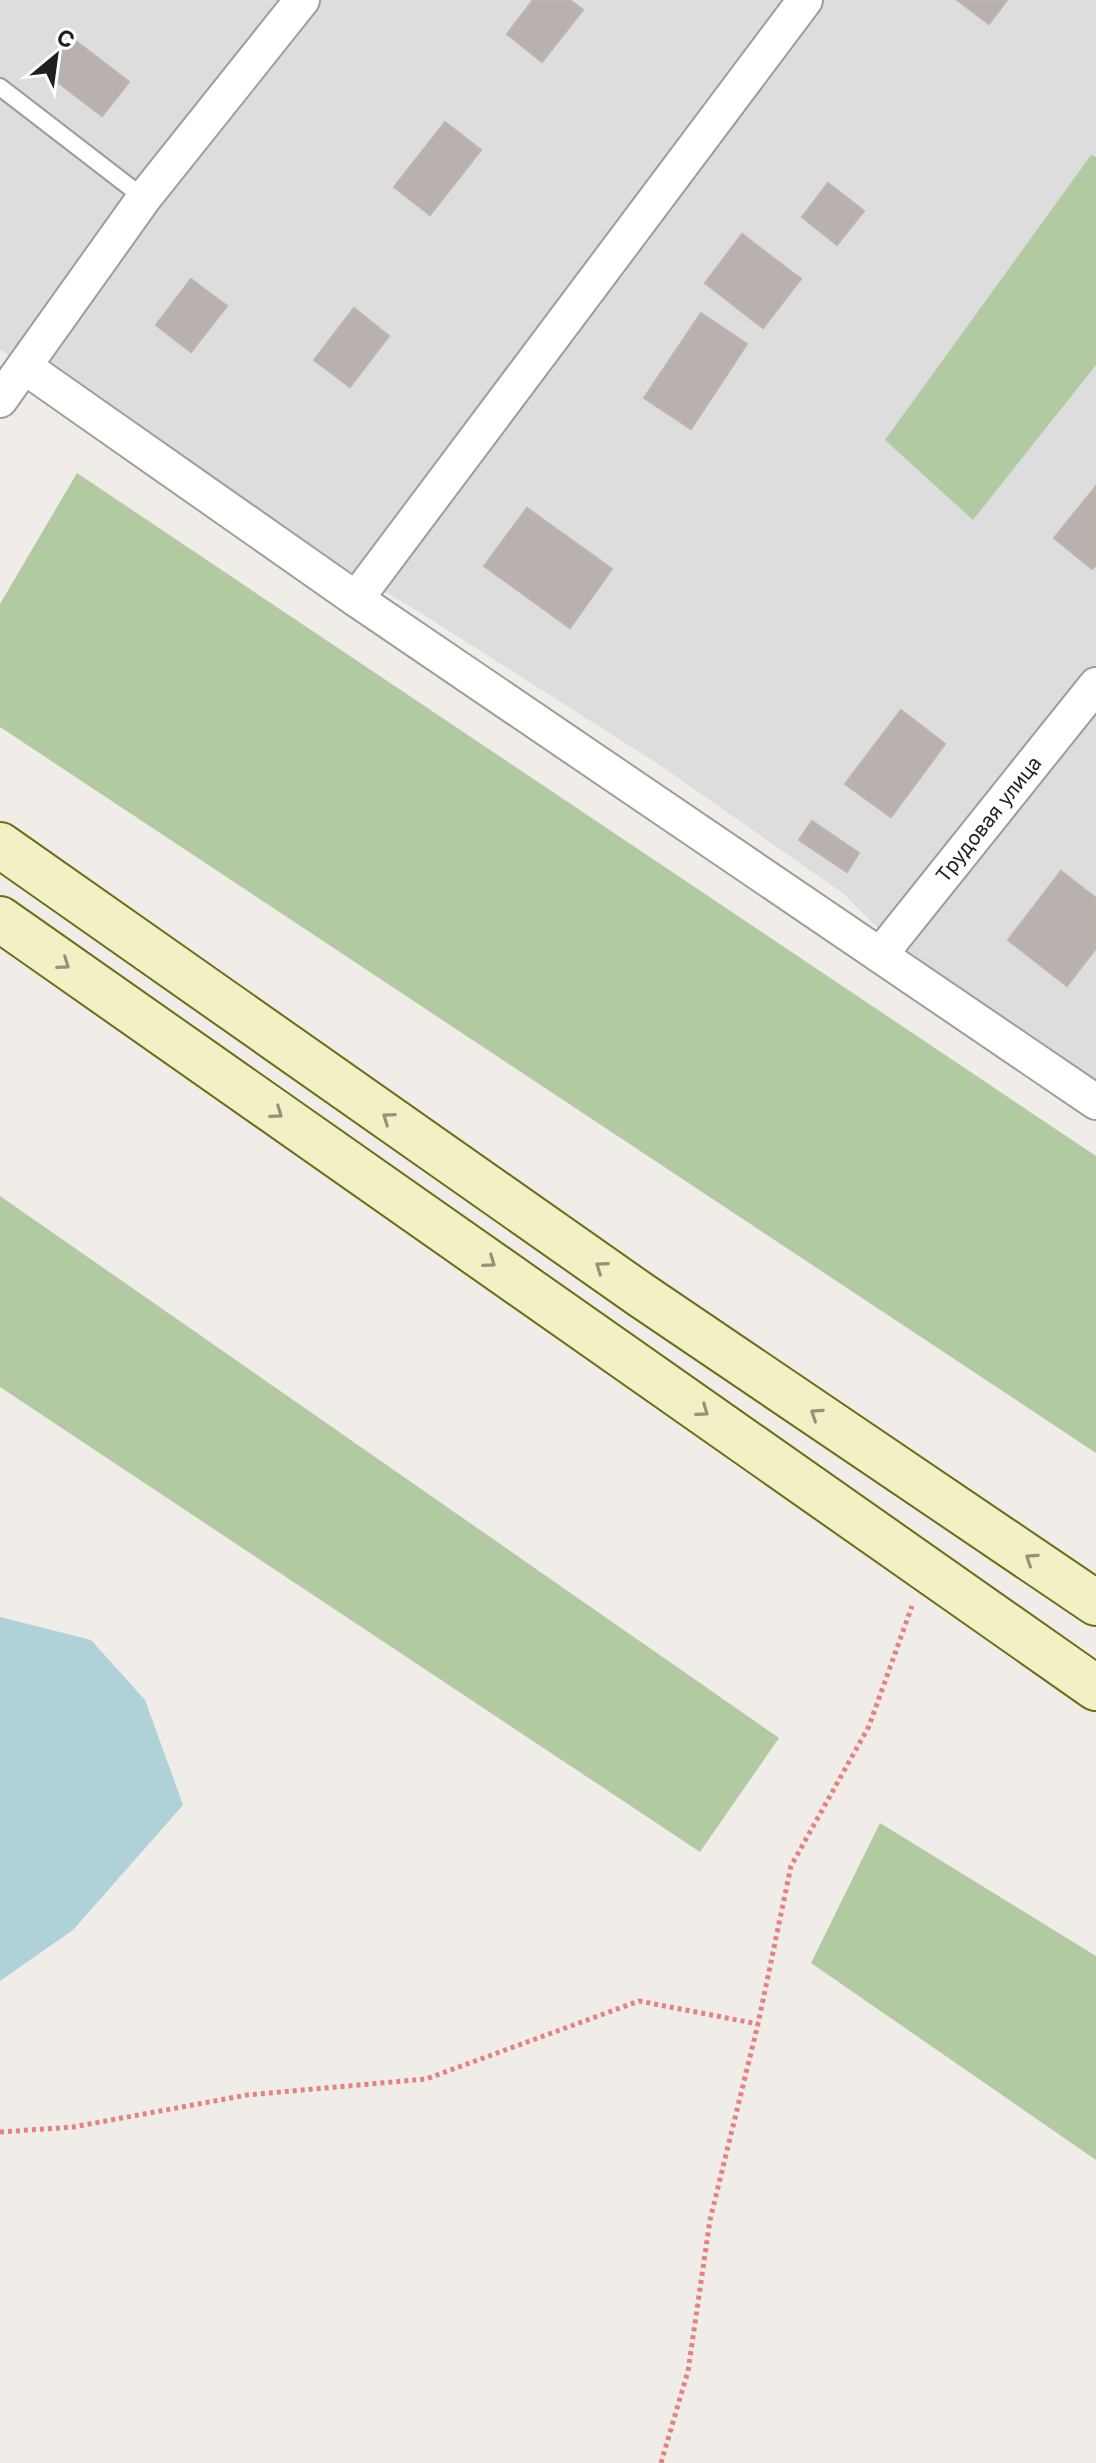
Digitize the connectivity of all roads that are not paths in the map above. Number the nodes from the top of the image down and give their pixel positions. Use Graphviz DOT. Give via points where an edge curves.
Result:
graph roads {
  1 [pos="302,0"];
  2 [pos="805,0"];
  3 [pos="0,87"];
  4 [pos="144,198"];
  5 [pos="25,367"];
  6 [pos="0,400"];
  7 [pos="356,599"];
  8 [pos="1096,685"];
  9 [pos="0,845"];
  10 [pos="0,919"];
  11 [pos="880,955"];
  12 [pos="1096,1102"];
  13 [pos="1096,1603"];
  14 [pos="1096,1688"];
  1 -- 4 [label="street"];
  2 -- 7 [label="street"];
  3 -- 4 [label="lane"];
  4 -- 5 [label="street"];
  5 -- 6 [label="street"];
  5 -- 7 [label="street"];
  7 -- 11 [label="street"];
  8 -- 11 [label="street, Трудовая улица"];
  13 -- 9 [label="main road, one-way" via="641,1295"];
  10 -- 14 [label="main road, one-way"];
  11 -- 12 [label="street"];
}
